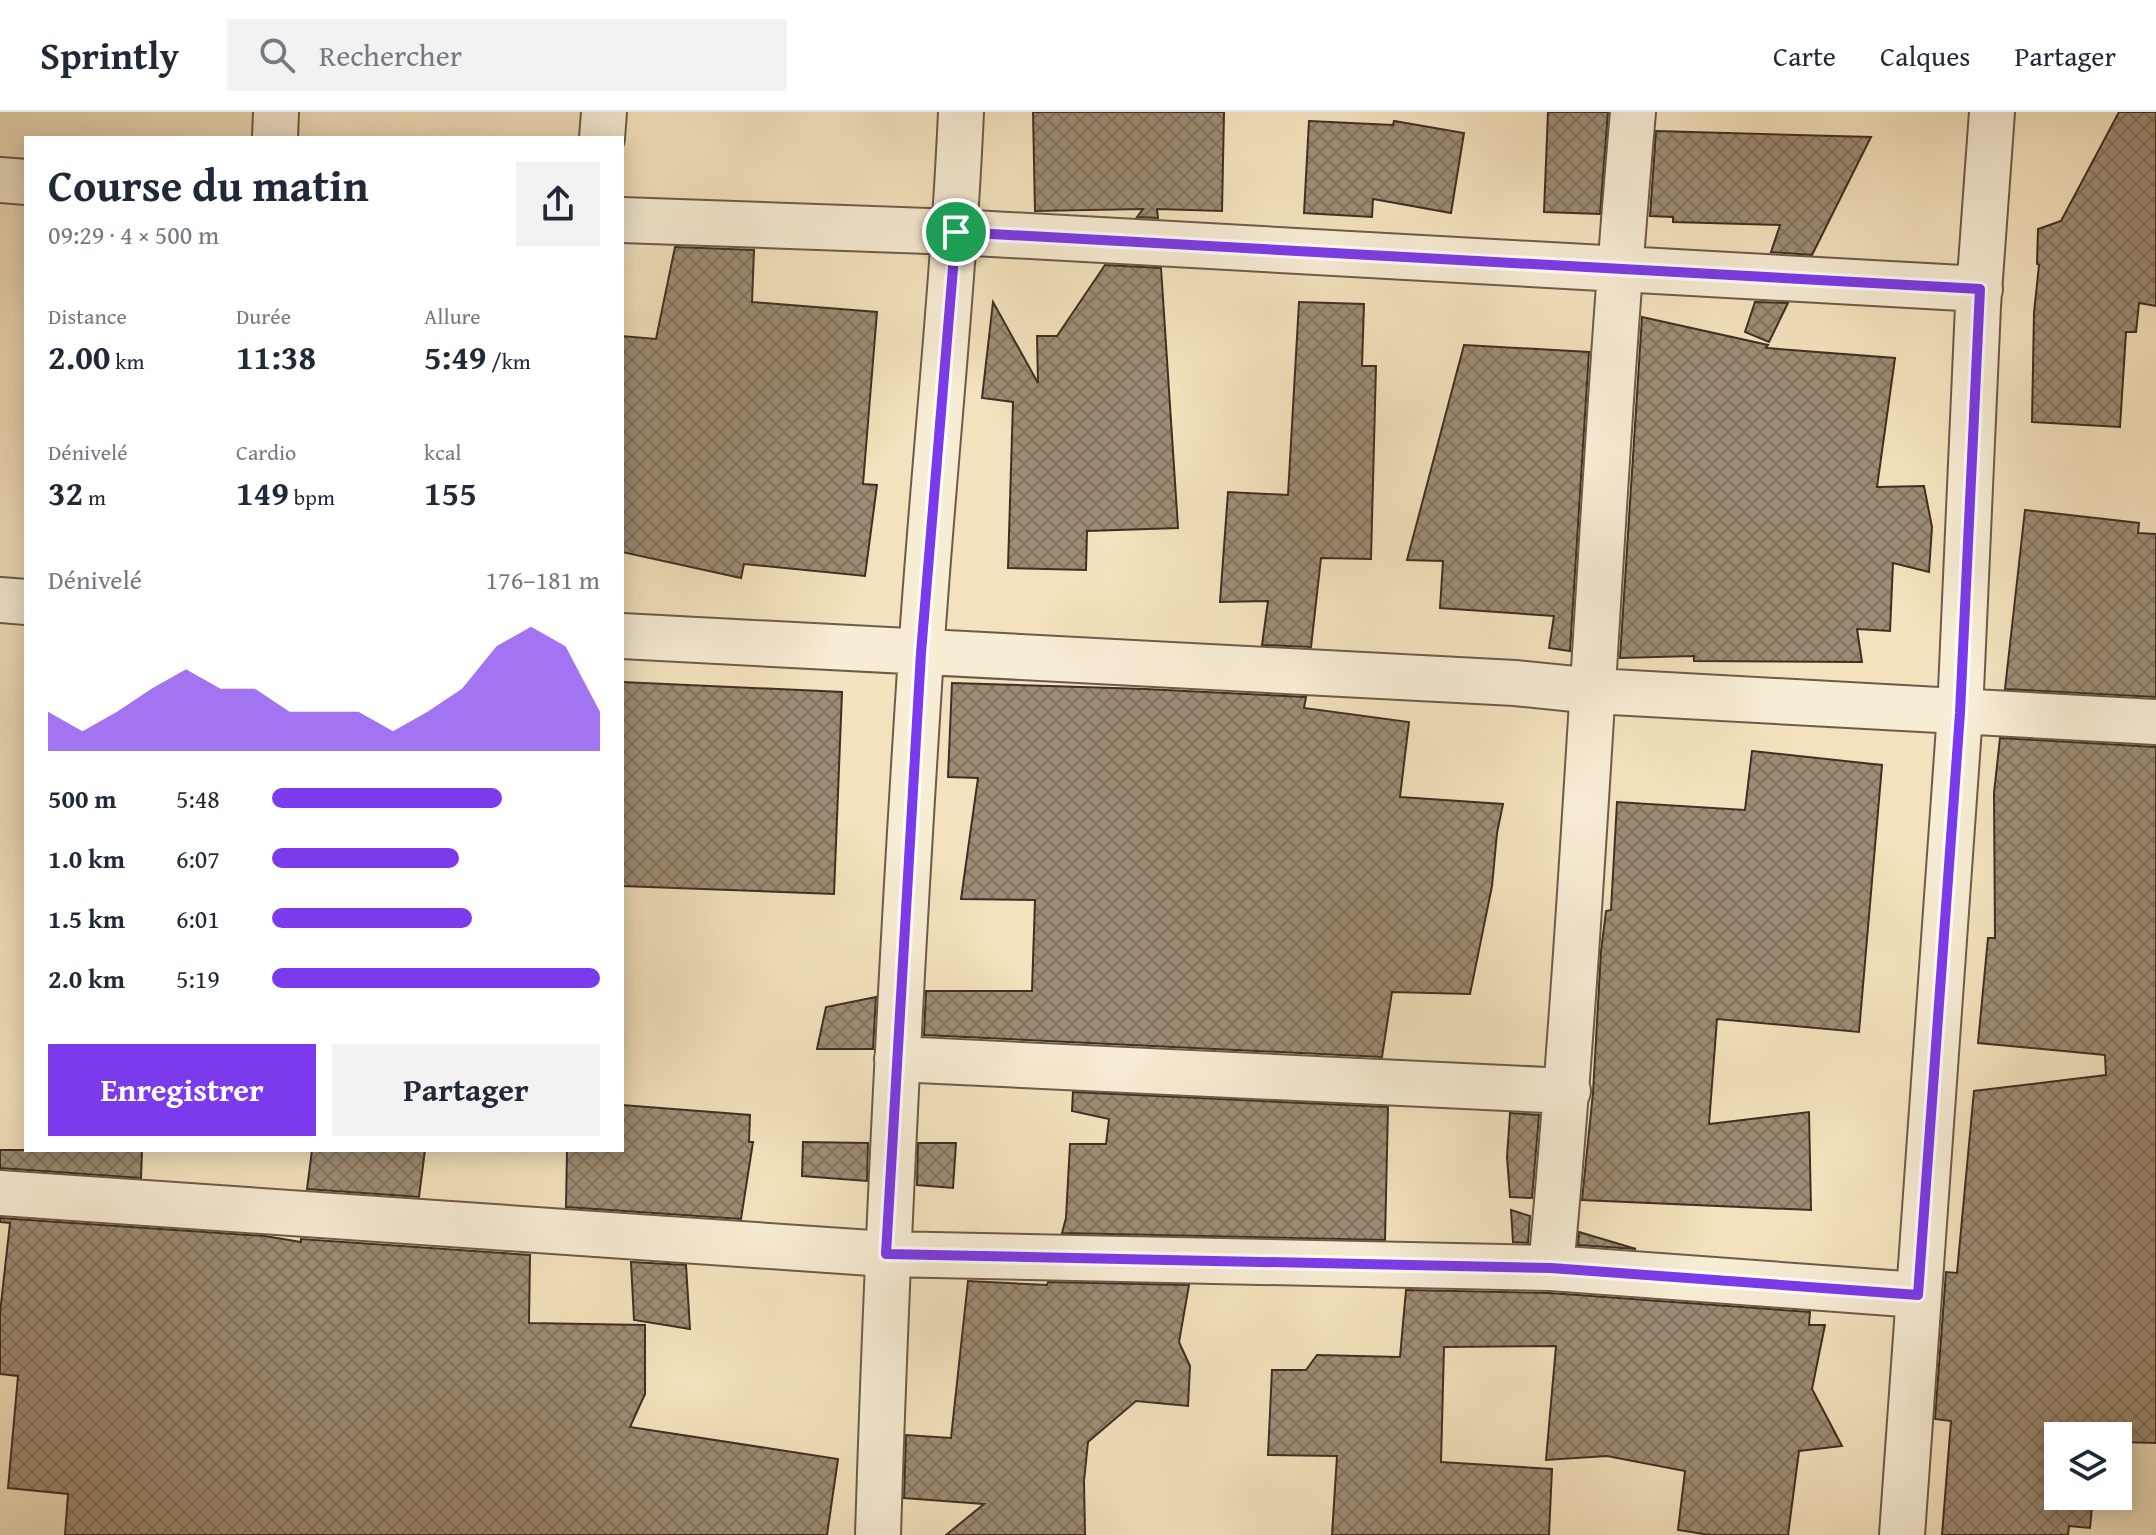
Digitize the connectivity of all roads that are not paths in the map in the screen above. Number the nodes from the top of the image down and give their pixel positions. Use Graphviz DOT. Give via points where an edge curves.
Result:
graph roads {
  1 [pos="276,112"];
  2 [pos="604,112"];
  3 [pos="961,112"];
  4 [pos="1633,112"];
  5 [pos="1992,112"];
  6 [pos="275,136"];
  7 [pos="602,136"];
  8 [pos="0,180"];
  9 [pos="24,182"];
  10 [pos="624,220"];
  11 [pos="956,232"];
  12 [pos="1619,268"];
  13 [pos="1980,289"];
  14 [pos="0,600"];
  15 [pos="24,602"];
  16 [pos="624,636"];
  17 [pos="921,653"];
  18 [pos="1594,691"];
  19 [pos="1960,713"];
  20 [pos="2156,722"];
  21 [pos="897,1059"];
  22 [pos="1568,1091"];
  23 [pos="0,1193"];
  24 [pos="886,1254"];
  25 [pos="1551,1268"];
  26 [pos="1918,1295"];
  27 [pos="878,1535"];
  28 [pos="1902,1535"];
  1 -- 6 [label="street"];
  2 -- 7 [label="street"];
  3 -- 11 [label="street"];
  4 -- 12 [label="street"];
  5 -- 13 [label="street"];
  8 -- 9 [label="street"];
  10 -- 11 [label="street"];
  11 -- 12 [label="street"];
  11 -- 17 [label="street"];
  12 -- 13 [label="street"];
  12 -- 18 [label="street"];
  13 -- 19 [label="street"];
  14 -- 15 [label="street"];
  16 -- 17 [label="street"];
  17 -- 18 [label="street"];
  17 -- 21 [label="street"];
  18 -- 19 [label="street"];
  18 -- 22 [label="street"];
  19 -- 20 [label="street"];
  19 -- 26 [label="street"];
  21 -- 22 [label="street"];
  21 -- 24 [label="street"];
  22 -- 25 [label="street"];
  23 -- 24 [label="street"];
  24 -- 25 [label="street"];
  24 -- 27 [label="street"];
  25 -- 26 [label="street"];
  26 -- 28 [label="street"];
}
